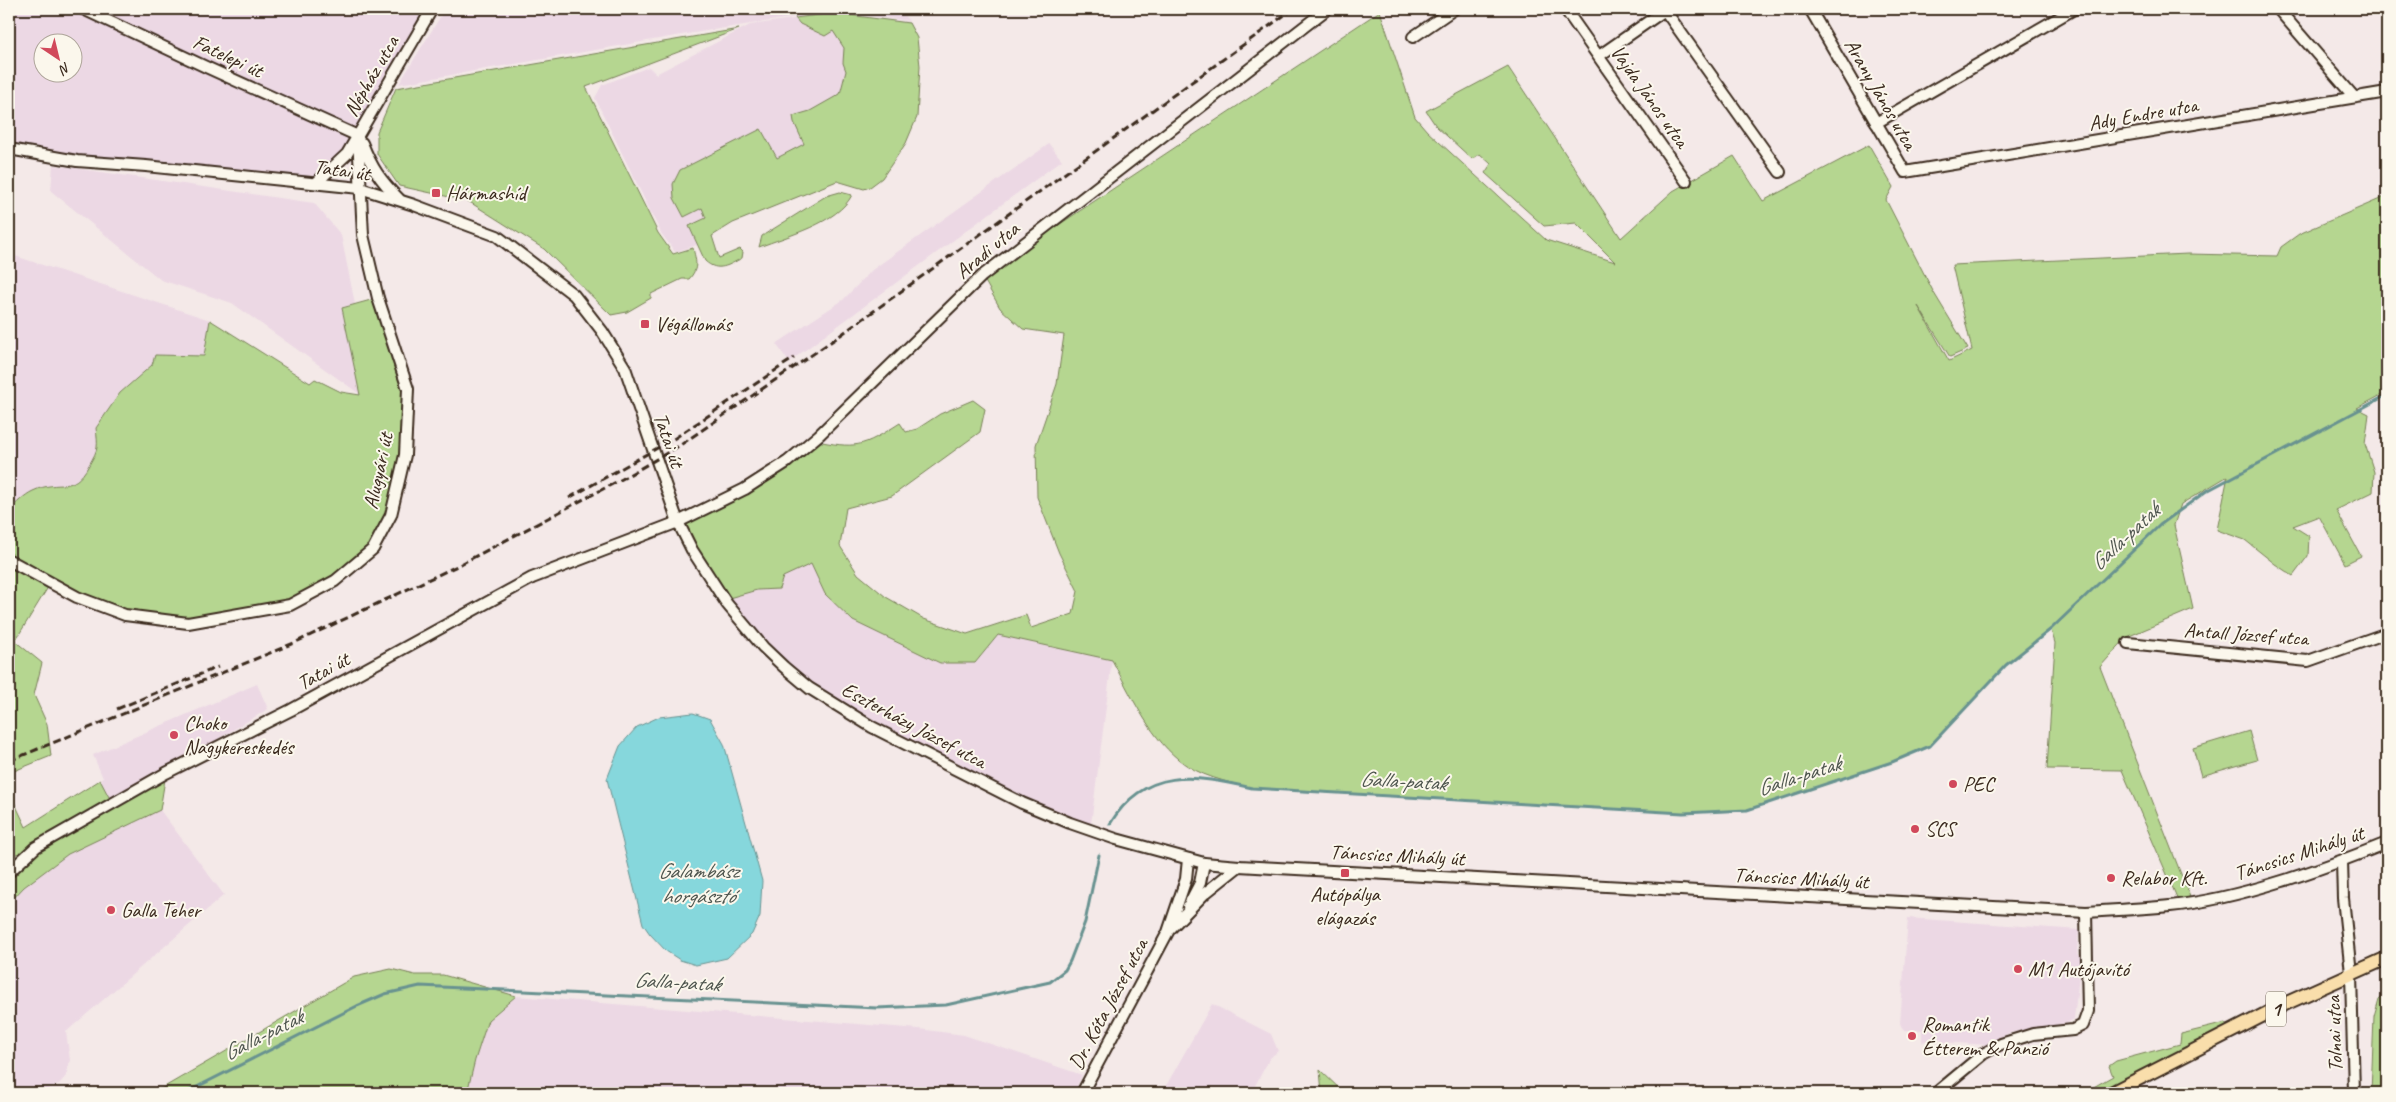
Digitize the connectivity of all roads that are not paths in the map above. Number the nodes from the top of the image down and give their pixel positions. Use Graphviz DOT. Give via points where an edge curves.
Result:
graph roads {
  1 [pos="83,9"];
  2 [pos="432,9"];
  3 [pos="1327,9"];
  4 [pos="1454,9"];
  5 [pos="1565,9"];
  6 [pos="1665,9"];
  7 [pos="1810,9"];
  8 [pos="2074,9"];
  9 [pos="2278,9"];
  10 [pos="1413,37"];
  11 [pos="1599,56"];
  12 [pos="2387,92"];
  13 [pos="2354,97"];
  14 [pos="1876,123"];
  15 [pos="358,136"];
  16 [pos="9,149"];
  17 [pos="1780,172"];
  18 [pos="1905,172"];
  19 [pos="1686,181"];
  20 [pos="316,182"];
  21 [pos="360,188"];
  22 [pos="401,202"];
  23 [pos="678,522"];
  24 [pos="9,560"];
  25 [pos="2387,633"];
  26 [pos="2128,644"];
  27 [pos="2387,843"];
  28 [pos="1188,859"];
  29 [pos="2342,862"];
  30 [pos="1204,863"];
  31 [pos="1239,866"];
  32 [pos="9,872"];
  33 [pos="2086,912"];
  34 [pos="1183,915"];
  35 [pos="1168,932"];
  36 [pos="2387,958"];
  37 [pos="2351,973"];
  38 [pos="1082,1093"];
  39 [pos="1936,1093"];
  40 [pos="2111,1093"];
  41 [pos="2354,1093"];
  1 -- 15 [label="street, Fatelepi út"];
  2 -- 15 [label="street, Népház utca"];
  3 -- 23 [label="street, Aradi utca" via="982,276 819,435 787,462 745,489"];
  4 -- 10 [label="street"];
  5 -- 11 [label="street, Vajda János utca"];
  6 -- 11 [label="street"];
  6 -- 17 [label="street"];
  7 -- 14 [label="street, Arany János utca"];
  8 -- 14 [label="street"];
  9 -- 13 [label="street"];
  11 -- 19 [label="street, Vajda János utca"];
  12 -- 13 [label="street, Ady Endre utca"];
  13 -- 18 [label="street, Ady Endre utca"];
  14 -- 18 [label="street, Arany János utca"];
  15 -- 20 [label="street, Népház utca" via="334,168"];
  15 -- 21 [label="street, Népház utca"];
  15 -- 22 [label="street, Népház utca" via="371,168"];
  16 -- 20 [label="street, Tatai út" via="77,161 296,183"];
  20 -- 21 [label="street, Tatai út"];
  21 -- 22 [label="street, Tatai út"];
  21 -- 24 [label="street, Alugyári út" via="363,235 371,274 408,389 405,454 391,515 373,549 335,581 290,605 188,623 125,615 77,597"];
  22 -- 23 [label="street, Tatai út" via="497,236 574,295 625,368"];
  23 -- 28 [label="street, Eszterházy József utca" via="710,580 731,610 767,651 809,688 872,727 1022,803 1070,824"];
  23 -- 32 [label="street, Tatai út" via="532,578 291,710 166,773 36,847"];
  25 -- 26 [label="street, Antall József utca" via="2308,661"];
  27 -- 29 [label="street, Táncsics Mihály út"];
  28 -- 30 [label="street, Eszterházy József utca"];
  28 -- 35 [label="street, Dr. Kóta József utca" via="1186,879"];
  29 -- 33 [label="street, Táncsics Mihály út" via="2227,896 2172,906"];
  29 -- 37 [label="street, Tolnai utca"];
  30 -- 31 [label="street, Táncsics Mihály út"];
  30 -- 34 [label="street, Dr. Kóta József utca" via="1200,883"];
  31 -- 33 [label="street, Táncsics Mihály út"];
  31 -- 34 [label="street, Dr. Kóta József utca"];
  33 -- 39 [label="street" via="2088,1011 2084,1025 2073,1030 2033,1034 2001,1044 1982,1054"];
  34 -- 35 [label="street, Dr. Kóta József utca"];
  35 -- 38 [label="street, Dr. Kóta József utca"];
  36 -- 37 [label="main road, 1"];
  37 -- 40 [label="main road, 1" via="2201,1045"];
  37 -- 41 [label="street, Tolnai utca"];
}
